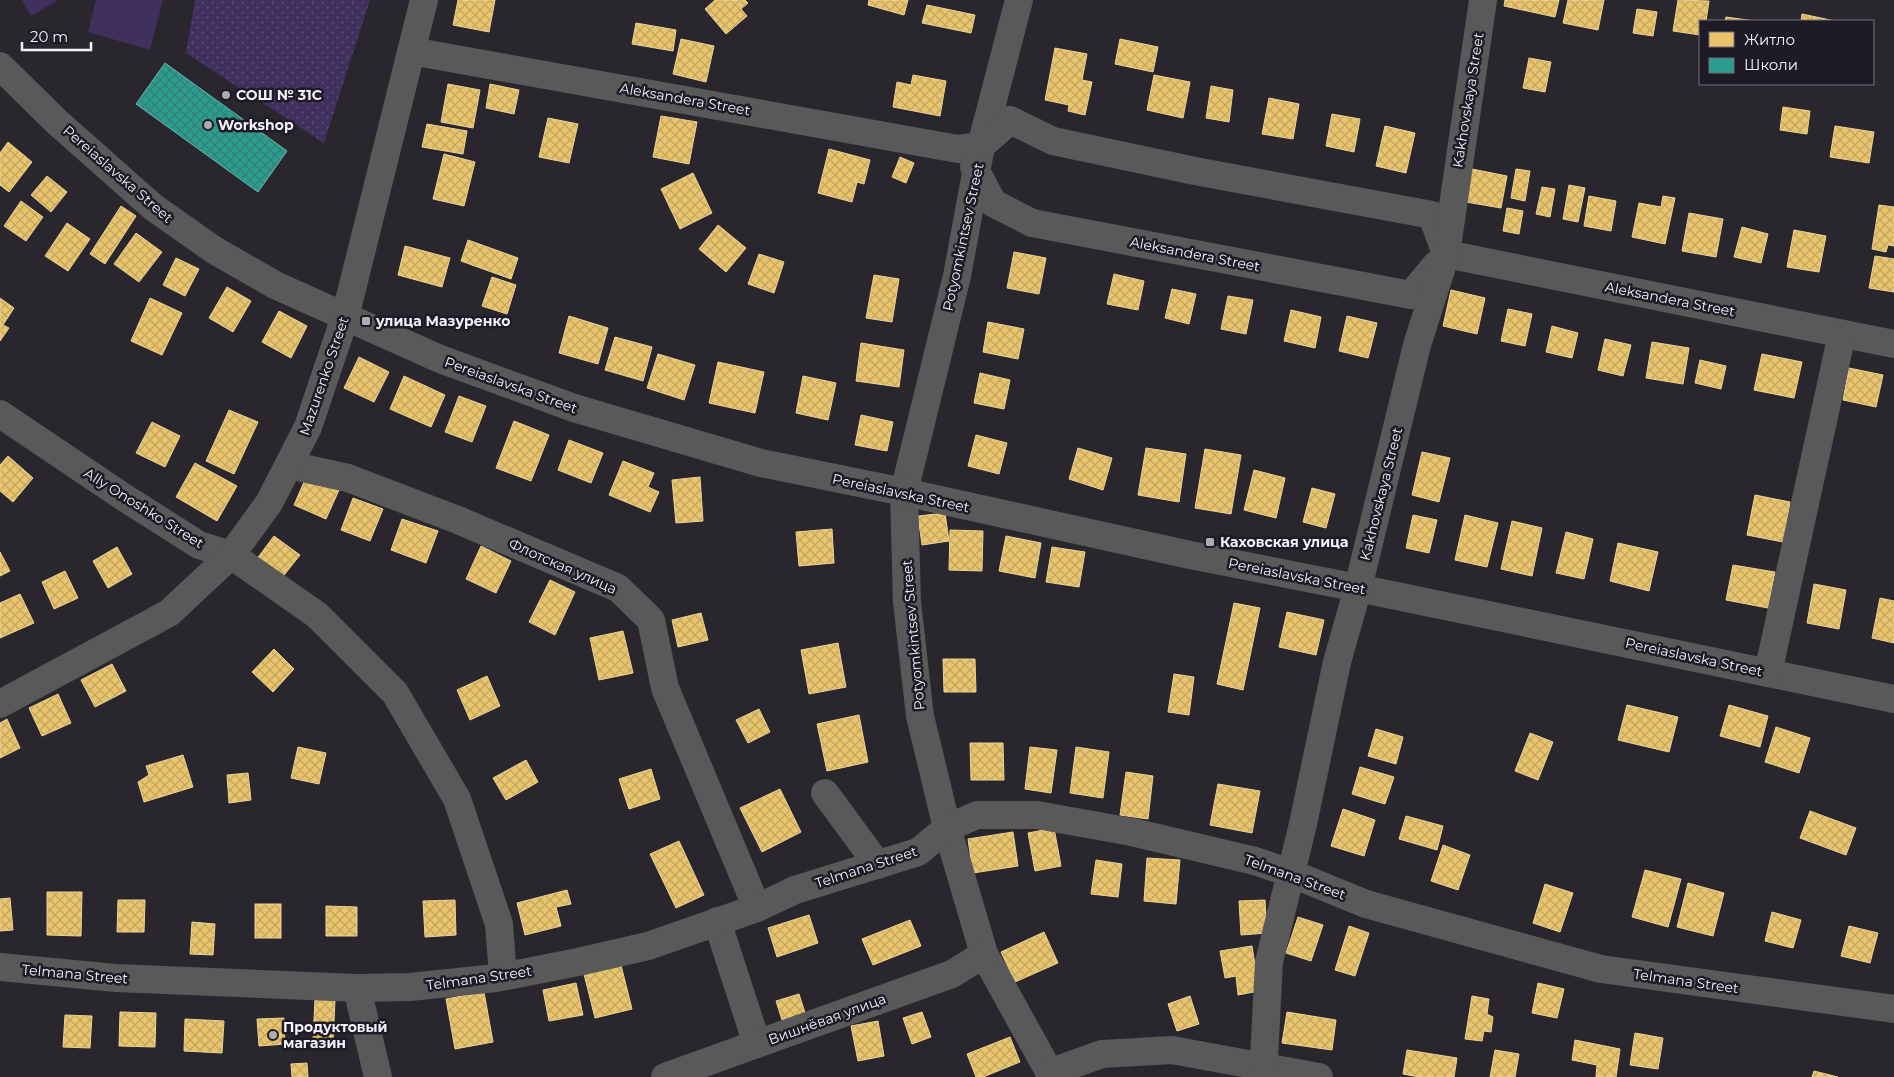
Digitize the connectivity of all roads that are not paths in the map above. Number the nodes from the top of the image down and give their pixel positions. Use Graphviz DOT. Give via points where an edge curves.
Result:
graph roads {
  1 [pos="424,0"];
  2 [pos="1019,0"];
  3 [pos="1483,0"];
  4 [pos="411,51"];
  5 [pos="0,66"];
  6 [pos="972,155"];
  7 [pos="1446,254"];
  8 [pos="345,317"];
  9 [pos="1842,334"];
  10 [pos="1894,344"];
  11 [pos="0,414"];
  12 [pos="289,465"];
  13 [pos="904,492"];
  14 [pos="231,555"];
  15 [pos="1358,588"];
  16 [pos="1768,673"];
  17 [pos="1894,699"];
  18 [pos="0,704"];
  19 [pos="826,793"];
  20 [pos="947,828"];
  21 [pos="878,865"];
  22 [pos="1290,873"];
  23 [pos="757,908"];
  24 [pos="717,921"];
  25 [pos="984,954"];
  26 [pos="0,968"];
  27 [pos="503,976"];
  28 [pos="357,988"];
  29 [pos="1894,1009"];
  30 [pos="757,1044"];
  31 [pos="1263,1071"];
  32 [pos="1050,1075"];
  33 [pos="378,1077"];
  34 [pos="665,1077"];
  35 [pos="1319,1077"];
  1 -- 4 [label="street, Mazurenko Street"];
  2 -- 6 [label="street, Potyomkintsev Street"];
  3 -- 7 [label="street, Kakhovskaya Street"];
  4 -- 6 [label="street, Aleksandera Street"];
  4 -- 8 [label="street, Mazurenko Street"];
  5 -- 8 [label="street, Pereiaslavska Street" via="57,122 153,207 214,250 275,285"];
  6 -- 7 [label="street" via="1010,120 1052,141 1432,215"];
  6 -- 7 [label="street, Aleksandera Street" via="993,203 1032,223 1411,295"];
  6 -- 13 [label="street, Potyomkintsev Street" via="957,276"];
  7 -- 9 [label="street, Aleksandera Street"];
  7 -- 15 [label="street, Kakhovskaya Street" via="1417,345"];
  8 -- 12 [label="street, Mazurenko Street" via="308,427"];
  8 -- 13 [label="street, Pereiaslavska Street" via="440,359 574,408 761,464"];
  9 -- 10 [label="street, Aleksandera Street"];
  9 -- 16 [label="street"];
  11 -- 14 [label="street, Ally Onoshko Street" via="199,545"];
  12 -- 14 [label="street, Mazurenko Street" via="269,503"];
  12 -- 23 [label="street, Флотская улица" via="348,478 458,520 618,588 631,600 651,620 665,688"];
  13 -- 15 [label="street, Pereiaslavska Street"];
  13 -- 20 [label="street, Potyomkintsev Street" via="907,602 920,716"];
  14 -- 18 [label="street, Mazurenko Street" via="169,613"];
  14 -- 27 [label="street, Ally Onoshko Street" via="318,615 395,693 457,799 499,924"];
  15 -- 16 [label="street, Pereiaslavska Street"];
  15 -- 22 [label="street, Kakhovskaya Street" via="1337,662"];
  16 -- 17 [label="street, Pereiaslavska Street"];
  19 -- 21 [label="street"];
  20 -- 21 [label="street, Telmana Street" via="918,852"];
  20 -- 22 [label="street, Telmana Street" via="977,815 1037,816 1132,832 1255,861"];
  20 -- 25 [label="street, Potyomkintsev Street"];
  21 -- 23 [label="street, Telmana Street" via="794,890"];
  22 -- 29 [label="street, Telmana Street" via="1366,904 1601,969"];
  22 -- 31 [label="street, Kakhovskaya Street" via="1269,962"];
  23 -- 24 [label="street, Telmana Street"];
  24 -- 27 [label="street, Telmana Street" via="648,946"];
  24 -- 30 [label="street"];
  25 -- 30 [label="street, Вишнёвая улица" via="952,974"];
  25 -- 32 [label="street, Potyomkintsev Street"];
  26 -- 28 [label="street, Telmana Street" via="116,978"];
  27 -- 28 [label="street, Telmana Street"];
  28 -- 33 [label="street"];
  30 -- 34 [label="street, Вишнёвая улица"];
  31 -- 32 [label="street" via="1172,1050 1102,1054"];
  31 -- 35 [label="street"];
}
